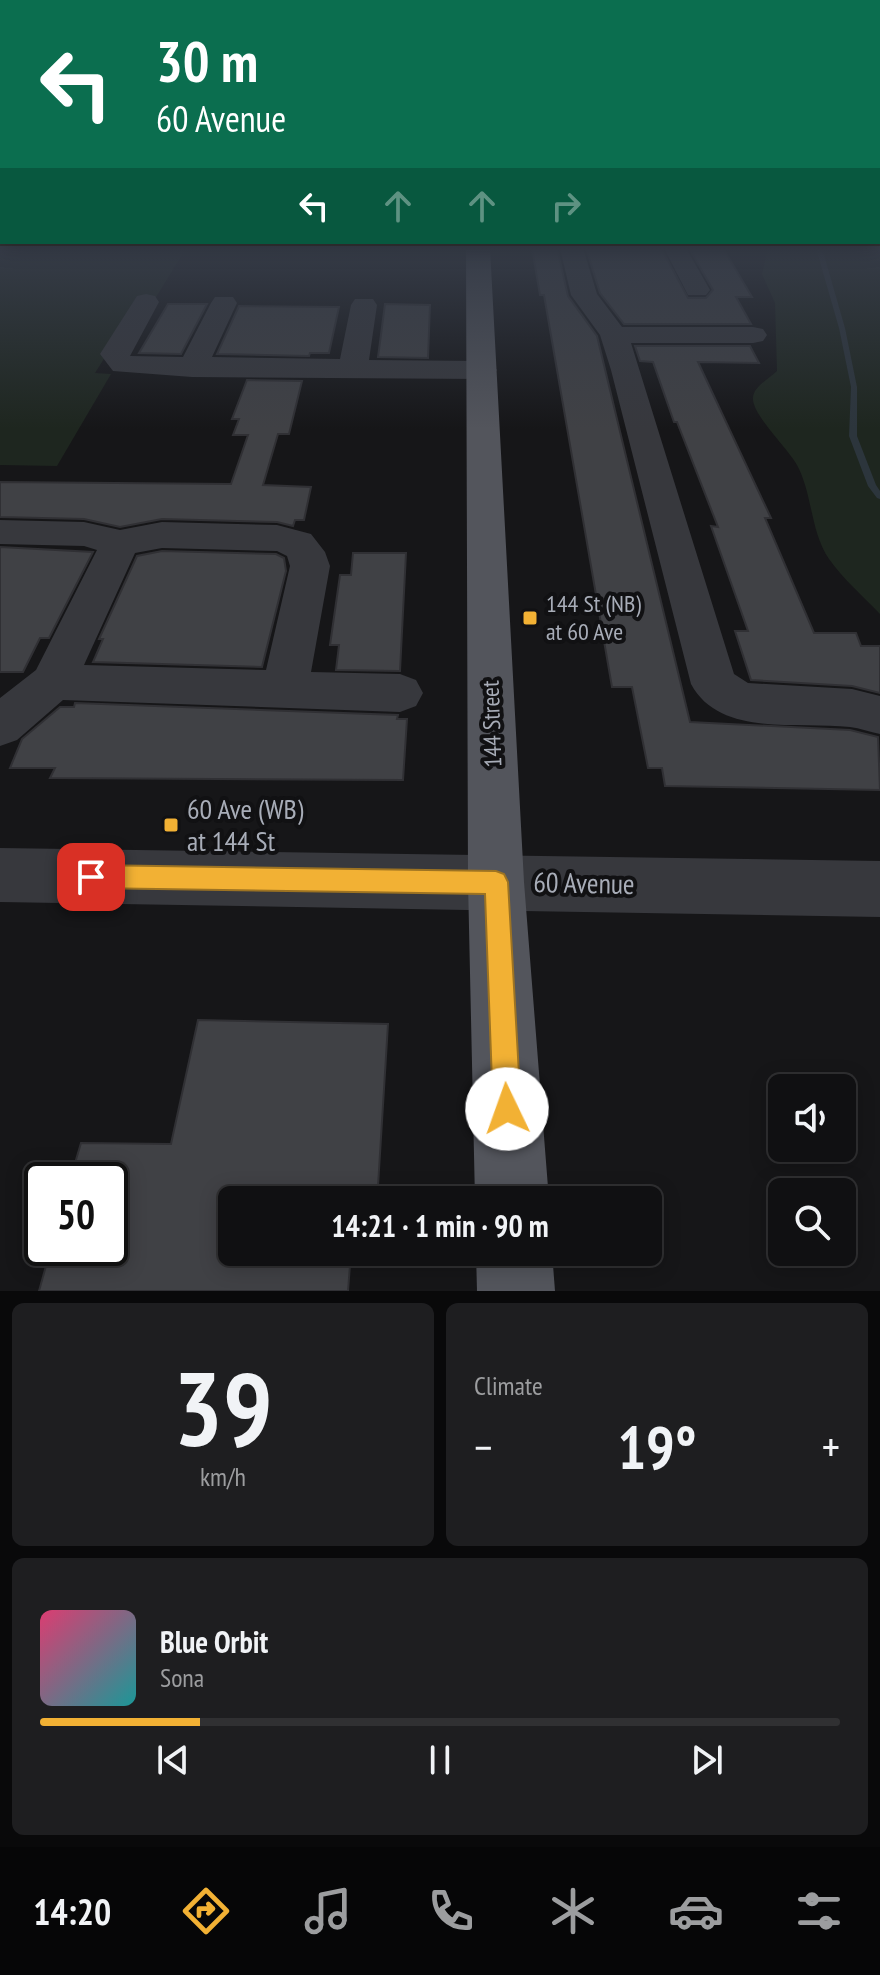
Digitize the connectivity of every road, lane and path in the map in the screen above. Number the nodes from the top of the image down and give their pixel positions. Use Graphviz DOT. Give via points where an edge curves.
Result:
graph roads {
  1 [pos="142,308"];
  2 [pos="221,308"];
  3 [pos="363,308"];
  4 [pos="480,308"];
  5 [pos="594,308"];
  6 [pos="614,335"];
  7 [pos="753,335"];
  8 [pos="192,368"];
  9 [pos="353,369"];
  10 [pos="482,370"];
  11 [pos="0,532"];
  12 [pos="120,543"];
  13 [pos="53,682"];
  14 [pos="285,690"];
  15 [pos="400,693"];
  16 [pos="880,715"];
  17 [pos="0,726"];
  18 [pos="0,875"];
  19 [pos="496,882"];
  20 [pos="880,889"];
  21 [pos="511,1186"];
  22 [pos="515,1266"];
  23 [pos="516,1291"];
  1 -- 8 [label="street" via="114,354 118,362"];
  2 -- 8 [label="street"];
  3 -- 9 [label="street"];
  4 -- 10 [label="main road, 144 Street"];
  5 -- 6 [label="street"];
  6 -- 7 [label="street"];
  6 -- 16 [label="street" via="714,684 742,702 852,708"];
  8 -- 9 [label="street"];
  9 -- 10 [label="street"];
  10 -- 19 [label="main road, 144 Street"];
  11 -- 12 [label="street" via="84,534"];
  12 -- 13 [label="street"];
  12 -- 14 [label="street" via="162,535 297,543 310,566"];
  13 -- 14 [label="street"];
  13 -- 17 [label="street"];
  14 -- 15 [label="street"];
  18 -- 19 [label="street, 60 Avenue"];
  19 -- 20 [label="street, 60 Avenue"];
  19 -- 21 [label="main road, 144 Street"];
  22 -- 23 [label="main road"];
}
